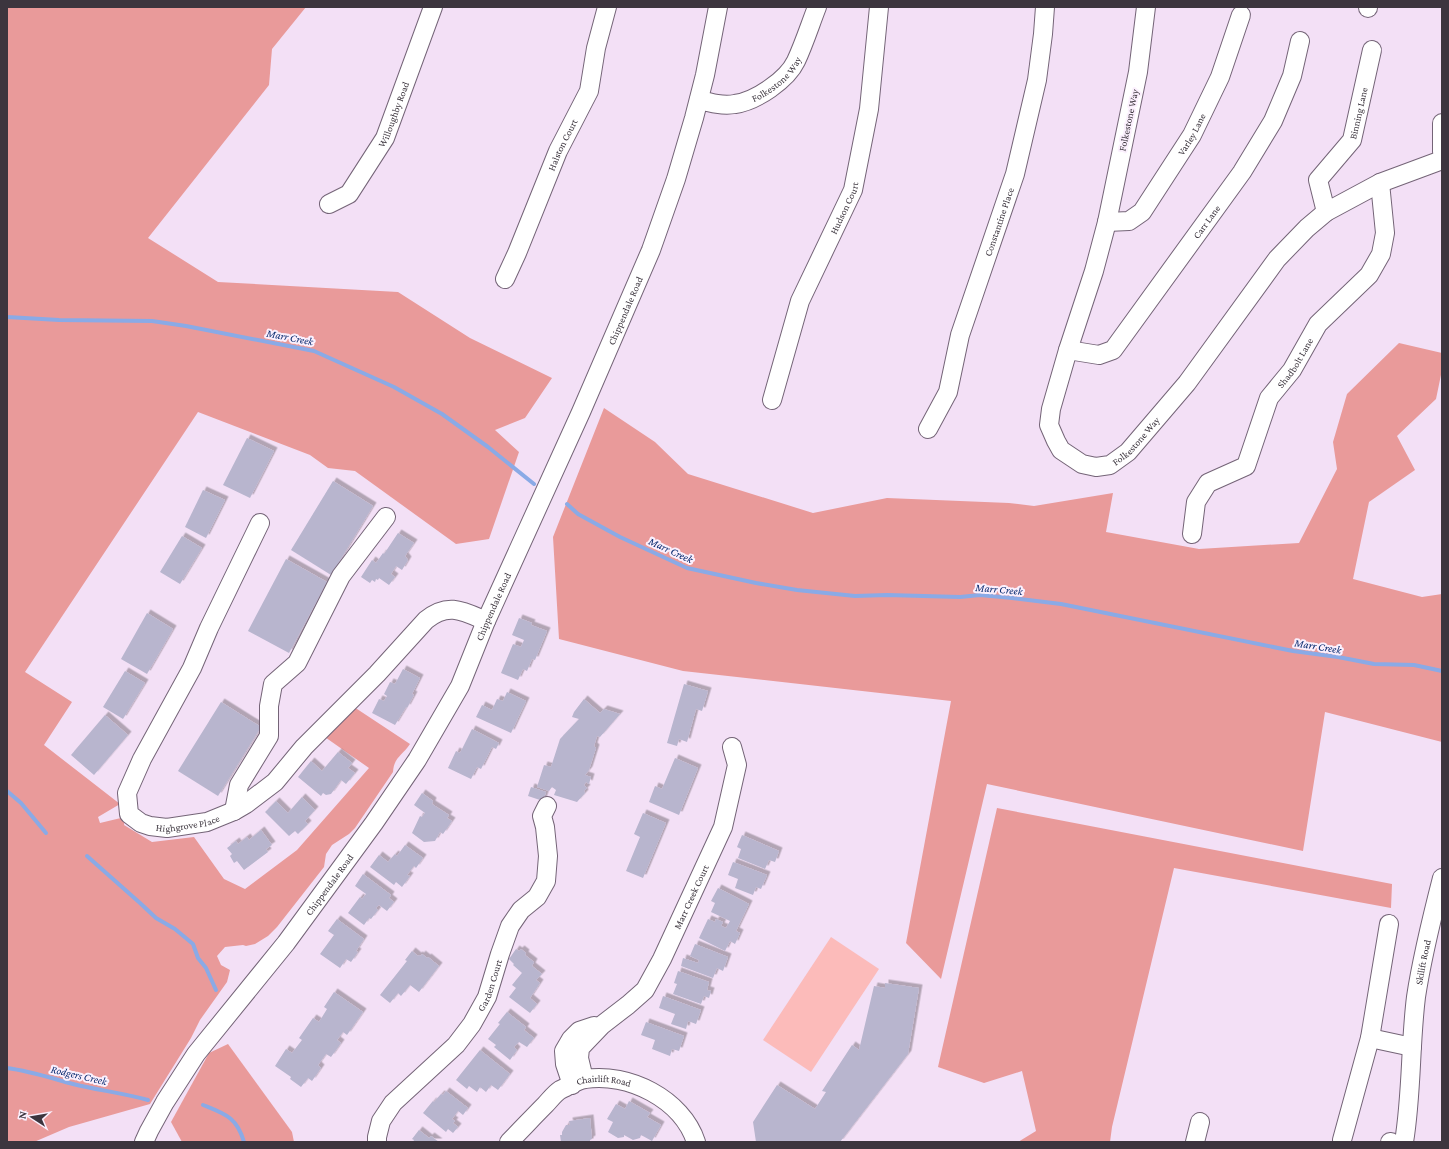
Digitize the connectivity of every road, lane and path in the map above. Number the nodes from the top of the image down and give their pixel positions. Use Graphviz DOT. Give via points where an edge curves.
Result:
graph roads {
  1 [pos="433,7"];
  2 [pos="607,7"];
  3 [pos="718,7"];
  4 [pos="817,7"];
  5 [pos="879,7"];
  6 [pos="1045,7"];
  7 [pos="1146,7"];
  8 [pos="1241,15"];
  9 [pos="1300,42"];
  10 [pos="1372,50"];
  11 [pos="699,100"];
  12 [pos="1442,123"];
  13 [pos="1442,152"];
  14 [pos="1442,160"];
  15 [pos="1380,183"];
  16 [pos="329,204"];
  17 [pos="1326,212"];
  18 [pos="1107,222"];
  19 [pos="505,279"];
  20 [pos="1068,350"];
  21 [pos="772,400"];
  22 [pos="928,429"];
  23 [pos="386,517"];
  24 [pos="260,523"];
  25 [pos="1192,534"];
  26 [pos="486,621"];
  27 [pos="732,747"];
  28 [pos="547,806"];
  29 [pos="234,811"];
  30 [pos="1442,878"];
  31 [pos="1389,924"];
  32 [pos="1370,1038"];
  33 [pos="1412,1047"];
  34 [pos="578,1082"];
  35 [pos="1408,1097"];
  36 [pos="1200,1122"];
  37 [pos="1342,1140"];
  38 [pos="144,1142"];
  39 [pos="377,1142"];
  40 [pos="508,1142"];
  41 [pos="696,1142"];
  42 [pos="1195,1142"];
  43 [pos="1391,1142"];
  44 [pos="1404,1142"];
  1 -- 16 [label="street, Willoughby Road" via="385,138 348,194"];
  2 -- 19 [label="street, Halston Court" via="596,48 589,91 558,151"];
  3 -- 11 [label="street, Chippendale Road"];
  4 -- 11 [label="street, Folkestone Way" via="795,62 783,79 743,102 716,104"];
  5 -- 21 [label="street, Hudson Court" via="868,109 852,190 800,301"];
  6 -- 22 [label="street, Constantine Place" via="1037,80 1015,174 960,335 948,392"];
  7 -- 18 [label="street, Folkestone Way" via="1138,72"];
  8 -- 18 [label="street, Varley Lane" via="1220,76 1192,135 1142,212 1129,221"];
  9 -- 20 [label="street, Carr Lane" via="1292,76 1273,121 1242,172 1113,350 1099,355"];
  10 -- 17 [label="street, Binning Lane" via="1352,140 1318,180"];
  11 -- 26 [label="street, Chippendale Road" via="676,179 638,284"];
  12 -- 13 [label="street"];
  14 -- 15 [label="street, Folkestone Way"];
  15 -- 17 [label="street, Folkestone Way"];
  15 -- 25 [label="street, Shadbolt Lane" via="1385,233 1381,254 1370,275 1318,324 1292,370 1269,398 1246,466 1208,483 1196,502"];
  17 -- 20 [label="street, Folkestone Way" via="1306,228 1277,259 1187,383 1128,452 1110,465 1096,467 1082,464 1072,458 1061,450 1049,425"];
  18 -- 20 [label="street, Folkestone Way"];
  23 -- 29 [label="street" via="342,576 297,663 273,684 268,736 239,785"];
  24 -- 29 [label="street, Highgrove Place" via="192,668 142,759 127,793 129,814 150,826 167,828 207,822"];
  26 -- 29 [label="street, Highgrove Place" via="453,609 432,615 304,747 275,782"];
  26 -- 38 [label="street, Chippendale Road" via="460,686 417,760 286,943 196,1054"];
  27 -- 34 [label="street, Marr Creek Court" via="737,765 723,827 644,990 602,1025 580,1048"];
  28 -- 39 [label="street, Garden Court" via="542,816 548,856 546,881 537,897 521,910 510,926 487,997 472,1024 456,1045 393,1102 381,1121"];
  30 -- 33 [label="street, Skilift Road" via="1416,996"];
  31 -- 32 [label="street"];
  32 -- 33 [label="street"];
  32 -- 37 [label="street"];
  33 -- 35 [label="street, Skilift Road"];
  34 -- 40 [label="street, Chairlift Road" via="558,1091"];
  34 -- 41 [label="street, Chairlift Road" via="612,1079 643,1087 680,1113"];
  35 -- 43 [label="street, Skilift Road" via="1400,1128"];
  35 -- 44 [label="street, Skilift Road"];
  36 -- 42 [label="street"];
}
